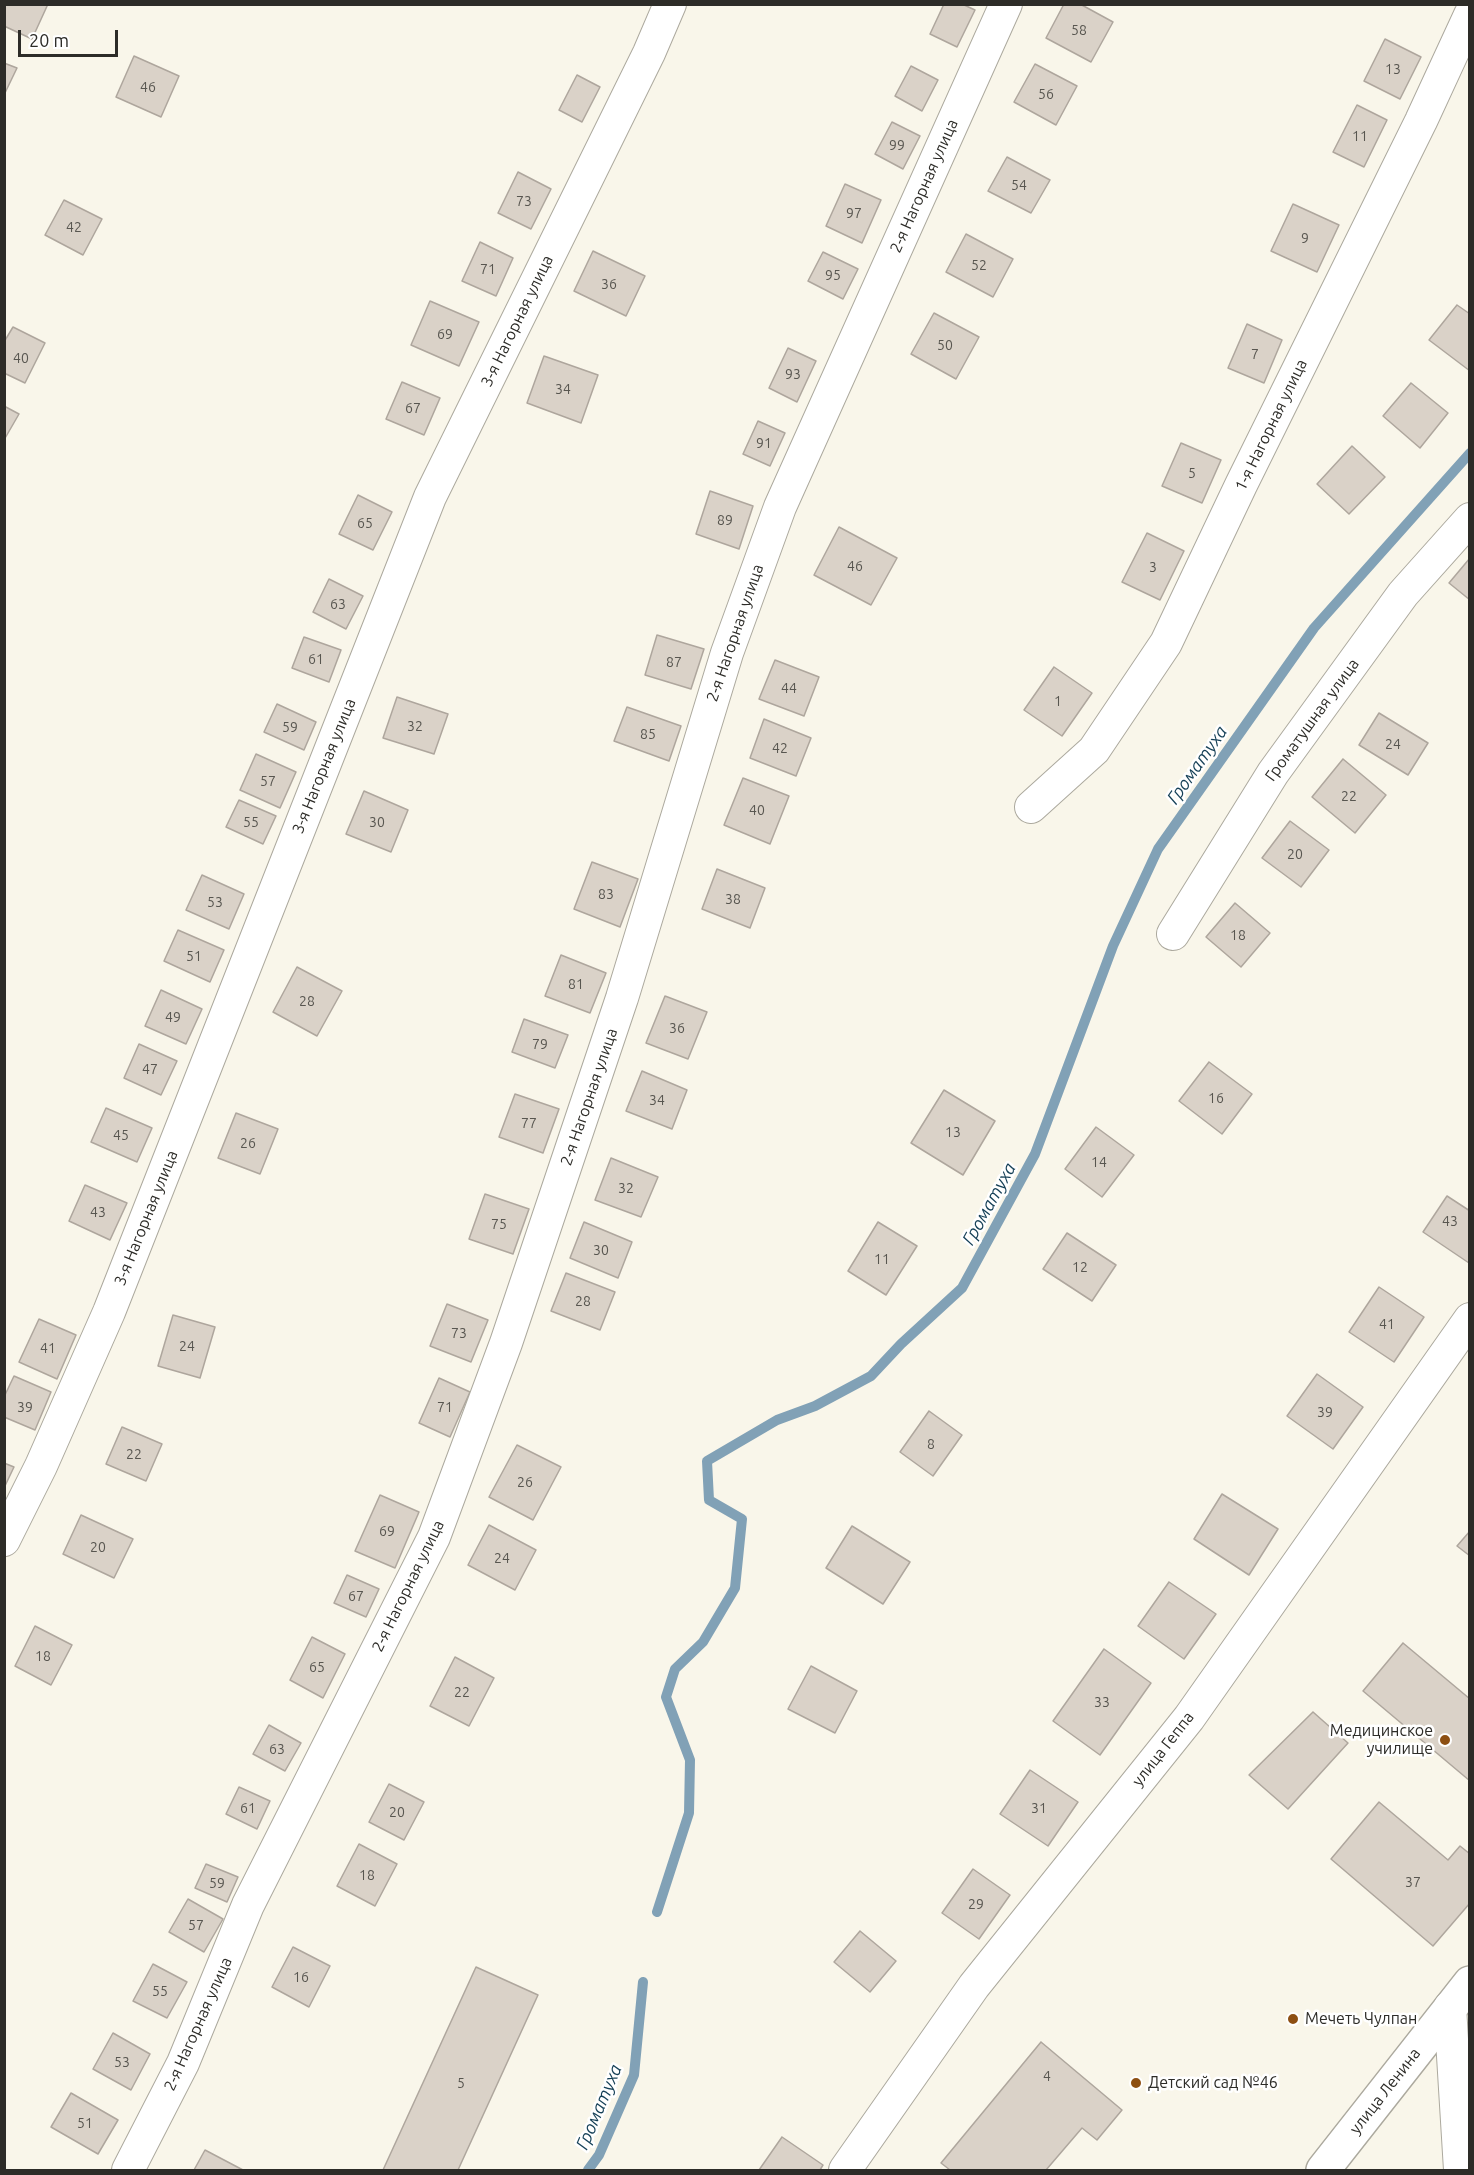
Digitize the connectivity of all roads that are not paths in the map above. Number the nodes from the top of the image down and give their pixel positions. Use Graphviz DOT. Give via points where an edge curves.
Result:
graph roads {
  1 [pos="670,4"];
  2 [pos="1006,4"];
  3 [pos="1470,15"];
  4 [pos="1470,519"];
  5 [pos="1031,807"];
  6 [pos="1173,934"];
  7 [pos="1470,1319"];
  8 [pos="4,1540"];
  9 [pos="1460,1995"];
  10 [pos="128,2170"];
  11 [pos="845,2170"];
  12 [pos="1323,2170"];
  13 [pos="1461,2170"];
  1 -- 8 [label="street, 3-я Нагорная улица" via="430,497 109,1312"];
  2 -- 10 [label="street, 2-я Нагорная улица" via="780,507 727,653 622,998 506,1343 434,1537 248,1905 183,2063"];
  3 -- 5 [label="street, 1-я Нагорная улица" via="1166,644 1094,750"];
  4 -- 6 [label="street, Громатушная улица" via="1403,594 1273,773"];
  7 -- 11 [label="street, улица Геппа" via="1189,1718 974,1986"];
  9 -- 12 [label="main road, улица Ленина"];
  9 -- 13 [label="street"];
}
